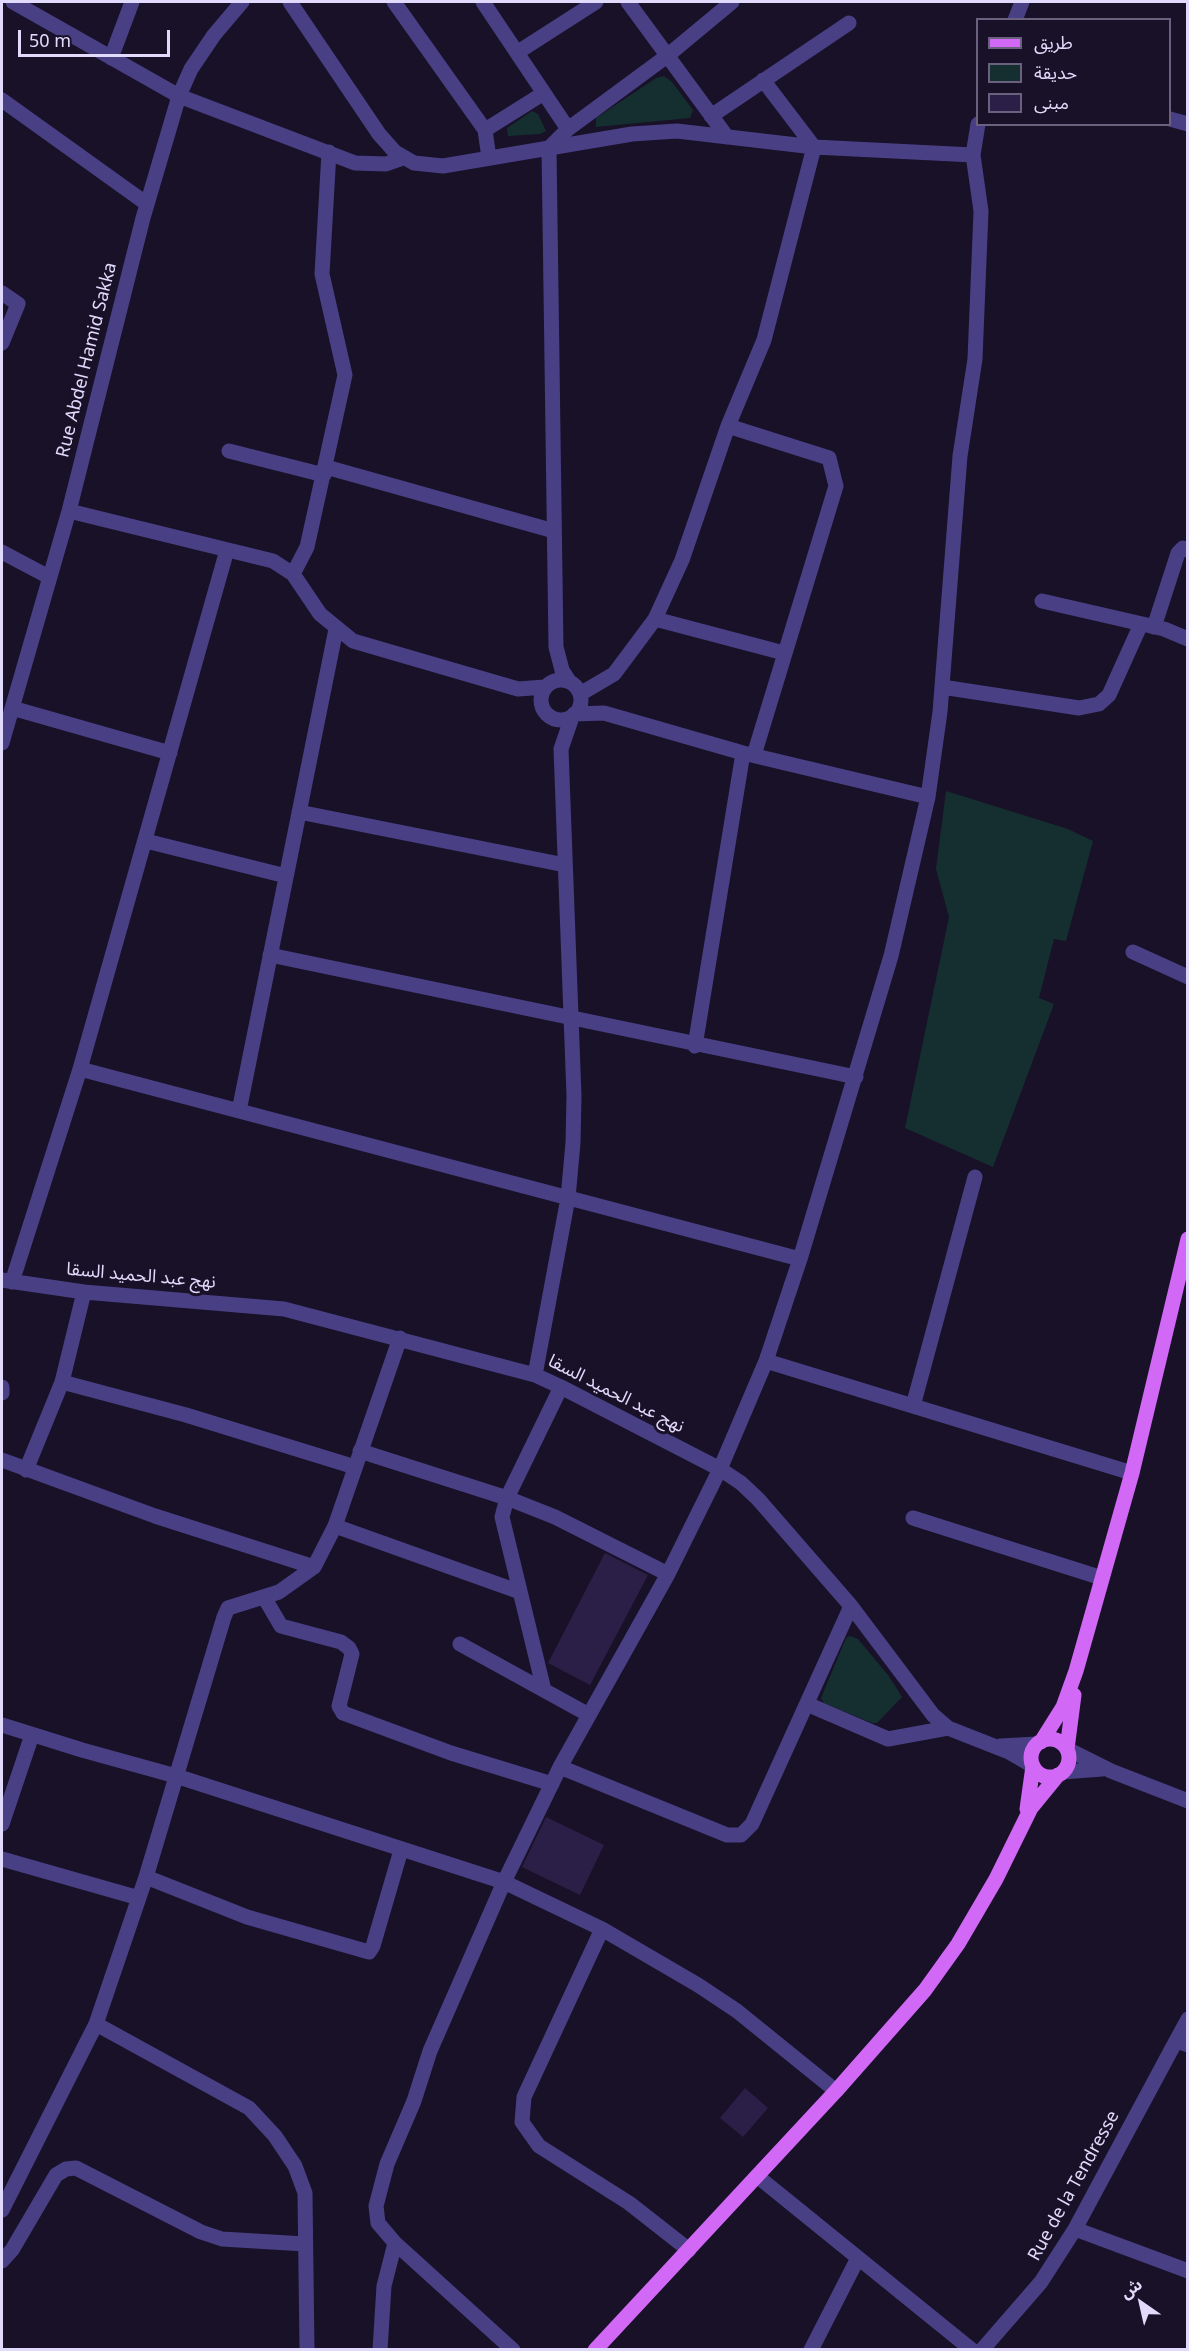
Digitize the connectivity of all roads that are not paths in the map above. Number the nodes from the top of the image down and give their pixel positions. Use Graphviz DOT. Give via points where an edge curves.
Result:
graph roads {
  1 [pos="13,2"];
  2 [pos="132,2"];
  3 [pos="242,2"];
  4 [pos="290,2"];
  5 [pos="394,2"];
  6 [pos="483,2"];
  7 [pos="596,2"];
  8 [pos="628,2"];
  9 [pos="732,2"];
  10 [pos="1022,2"];
  11 [pos="1016,18"];
  12 [pos="849,23"];
  13 [pos="518,52"];
  14 [pos="667,56"];
  15 [pos="111,58"];
  16 [pos="763,80"];
  17 [pos="544,93"];
  18 [pos="179,96"];
  19 [pos="2,100"];
  20 [pos="711,116"];
  21 [pos="1171,119"];
  22 [pos="1188,124"];
  23 [pos="978,126"];
  24 [pos="568,129"];
  25 [pos="485,130"];
  26 [pos="727,137"];
  27 [pos="814,147"];
  28 [pos="549,148"];
  29 [pos="329,152"];
  30 [pos="973,155"];
  31 [pos="403,158"];
  32 [pos="489,158"];
  33 [pos="147,204"];
  34 [pos="2,293"];
  35 [pos="2,343"];
  36 [pos="728,426"];
  37 [pos="229,451"];
  38 [pos="325,471"];
  39 [pos="69,511"];
  40 [pos="554,531"];
  41 [pos="227,550"];
  42 [pos="1188,550"];
  43 [pos="2,552"];
  44 [pos="293,574"];
  45 [pos="49,578"];
  46 [pos="1042,601"];
  47 [pos="655,619"];
  48 [pos="1147,625"];
  49 [pos="336,629"];
  50 [pos="1188,639"];
  51 [pos="556,647"];
  52 [pos="784,653"];
  53 [pos="570,681"];
  54 [pos="545,686"];
  55 [pos="942,687"];
  56 [pos="518,688"];
  57 [pos="580,696"];
  58 [pos="12,708"];
  59 [pos="543,710"];
  60 [pos="604,713"];
  61 [pos="573,715"];
  62 [pos="2,743"];
  63 [pos="561,749"];
  64 [pos="170,753"];
  65 [pos="748,754"];
  66 [pos="928,797"];
  67 [pos="299,812"];
  68 [pos="146,841"];
  69 [pos="565,865"];
  70 [pos="286,876"];
  71 [pos="1133,952"];
  72 [pos="270,956"];
  73 [pos="1188,978"];
  74 [pos="571,1018"];
  75 [pos="695,1046"];
  76 [pos="80,1069"];
  77 [pos="856,1077"];
  78 [pos="239,1111"];
  79 [pos="975,1177"];
  80 [pos="568,1198"];
  81 [pos="1188,1239"];
  82 [pos="800,1259"];
  83 [pos="7,1281"];
  84 [pos="84,1292"];
  85 [pos="400,1338"];
  86 [pos="766,1361"];
  87 [pos="535,1375"];
  88 [pos="62,1382"];
  89 [pos="2,1387"];
  90 [pos="561,1387"];
  91 [pos="2,1393"];
  92 [pos="913,1406"];
  93 [pos="360,1451"];
  94 [pos="2,1460"];
  95 [pos="355,1467"];
  96 [pos="720,1469"];
  97 [pos="26,1470"];
  98 [pos="1132,1473"];
  99 [pos="507,1498"];
  100 [pos="913,1518"];
  101 [pos="335,1526"];
  102 [pos="314,1567"];
  103 [pos="668,1574"];
  104 [pos="1102,1578"];
  105 [pos="520,1592"];
  106 [pos="264,1597"];
  107 [pos="851,1606"];
  108 [pos="460,1644"];
  109 [pos="1076,1671"];
  110 [pos="544,1690"];
  111 [pos="807,1704"];
  112 [pos="589,1715"];
  113 [pos="2,1725"];
  114 [pos="948,1728"];
  115 [pos="32,1735"];
  116 [pos="1039,1743"];
  117 [pos="988,1745"];
  118 [pos="1066,1749"];
  119 [pos="1033,1766"];
  120 [pos="560,1767"];
  121 [pos="1111,1771"];
  122 [pos="1061,1773"];
  123 [pos="176,1776"];
  124 [pos="552,1784"];
  125 [pos="1188,1801"];
  126 [pos="1023,1823"];
  127 [pos="2,1824"];
  128 [pos="401,1850"];
  129 [pos="2,1859"];
  130 [pos="146,1877"];
  131 [pos="504,1882"];
  132 [pos="139,1898"];
  133 [pos="602,1929"];
  134 [pos="1188,2019"];
  135 [pos="96,2024"];
  136 [pos="1182,2043"];
  137 [pos="836,2091"];
  138 [pos="757,2176"];
  139 [pos="6,2190"];
  140 [pos="2,2210"];
  141 [pos="1075,2229"];
  142 [pos="395,2243"];
  143 [pos="306,2244"];
  144 [pos="688,2250"];
  145 [pos="858,2258"];
  146 [pos="2,2260"];
  147 [pos="1188,2271"];
  148 [pos="307,2349"];
  149 [pos="380,2349"];
  150 [pos="513,2349"];
  151 [pos="595,2349"];
  152 [pos="811,2349"];
  153 [pos="972,2349"];
  154 [pos="982,2349"];
  1 -- 15 [label="street"];
  2 -- 15 [label="street"];
  3 -- 18 [label="street, Rue Abdel Hamid Sakka" via="191,69"];
  4 -- 31 [label="street" via="379,134"];
  5 -- 25 [label="street"];
  6 -- 13 [label="street"];
  7 -- 13 [label="street"];
  8 -- 14 [label="street"];
  9 -- 14 [label="street"];
  10 -- 11 [label="street"];
  12 -- 16 [label="street"];
  13 -- 17 [label="street"];
  14 -- 20 [label="street"];
  14 -- 24 [label="street"];
  15 -- 18 [label="street"];
  16 -- 20 [label="street"];
  16 -- 27 [label="street"];
  17 -- 24 [label="street"];
  17 -- 25 [label="street"];
  18 -- 29 [label="street"];
  18 -- 33 [label="street, Rue Abdel Hamid Sakka"];
  19 -- 33 [label="street"];
  20 -- 26 [label="street"];
  21 -- 22 [label="street"];
  23 -- 30 [label="street"];
  24 -- 28 [label="street"];
  25 -- 32 [label="street"];
  26 -- 27 [label="street"];
  26 -- 28 [label="street" via="676,132 632,134"];
  27 -- 30 [label="street"];
  27 -- 36 [label="street" via="764,340"];
  28 -- 32 [label="street"];
  28 -- 40 [label="street"];
  29 -- 31 [label="street" via="355,163 386,164"];
  29 -- 38 [label="street" via="322,274 345,375"];
  30 -- 55 [label="street" via="981,211 975,359 960,456"];
  31 -- 32 [label="street" via="443,166"];
  33 -- 39 [label="street, Rue Abdel Hamid Sakka"];
  34 -- 35 [label="street" via="18,304"];
  36 -- 47 [label="street" via="682,560"];
  36 -- 52 [label="street" via="829,458 834,469 836,486"];
  37 -- 38 [label="street"];
  38 -- 40 [label="street"];
  38 -- 44 [label="street" via="307,547"];
  39 -- 41 [label="street"];
  39 -- 45 [label="street, Rue Abdel Hamid Sakka"];
  40 -- 51 [label="street"];
  41 -- 44 [label="street" via="273,561"];
  41 -- 64 [label="street"];
  42 -- 48 [label="street" via="1178,552"];
  43 -- 45 [label="street"];
  44 -- 49 [label="street" via="320,614"];
  45 -- 58 [label="street, Rue Abdel Hamid Sakka"];
  46 -- 48 [label="street"];
  47 -- 52 [label="street"];
  47 -- 57 [label="street" via="614,674"];
  48 -- 50 [label="street"];
  48 -- 55 [label="street" via="1110,695 1099,704 1079,708"];
  49 -- 56 [label="street" via="354,641"];
  49 -- 67 [label="street"];
  51 -- 53 [label="street" via="561,670"];
  51 -- 54 [label="street"];
  52 -- 65 [label="street"];
  53 -- 54 [label="street" via="556,680"];
  53 -- 57 [label="street"];
  54 -- 56 [label="street"];
  54 -- 59 [label="street"];
  55 -- 66 [label="street"];
  56 -- 59 [label="street"];
  57 -- 60 [label="street"];
  57 -- 61 [label="street"];
  58 -- 62 [label="street, Rue Abdel Hamid Sakka"];
  58 -- 64 [label="street"];
  59 -- 61 [label="street" via="560,720"];
  59 -- 63 [label="street"];
  60 -- 61 [label="street"];
  60 -- 65 [label="street"];
  61 -- 63 [label="street"];
  63 -- 69 [label="street"];
  64 -- 68 [label="street"];
  65 -- 66 [label="street"];
  65 -- 75 [label="street"];
  66 -- 77 [label="street" via="908,890"];
  67 -- 69 [label="street"];
  67 -- 70 [label="street"];
  68 -- 70 [label="street"];
  68 -- 76 [label="street"];
  69 -- 74 [label="street"];
  70 -- 72 [label="street"];
  71 -- 73 [label="street"];
  72 -- 74 [label="street"];
  72 -- 78 [label="street"];
  74 -- 75 [label="street"];
  74 -- 80 [label="street" via="573,1143"];
  75 -- 77 [label="street"];
  76 -- 78 [label="street"];
  76 -- 83 [label="street"];
  77 -- 82 [label="street"];
  78 -- 80 [label="street"];
  79 -- 92 [label="street"];
  80 -- 82 [label="street"];
  80 -- 87 [label="street"];
  81 -- 98 [label="main road"];
  82 -- 86 [label="street"];
  83 -- 84 [label="street, نهج عبد الحميد السقا"];
  84 -- 85 [label="street, نهج عبد الحميد السقا" via="284,1310"];
  84 -- 88 [label="street"];
  85 -- 87 [label="street, نهج عبد الحميد السقا"];
  85 -- 93 [label="street"];
  86 -- 92 [label="street"];
  86 -- 96 [label="street"];
  87 -- 90 [label="street, نهج عبد الحميد السقا"];
  88 -- 95 [label="street"];
  88 -- 97 [label="street"];
  89 -- 91 [label="street"];
  90 -- 96 [label="street, نهج عبد الحميد السقا"];
  90 -- 99 [label="street"];
  92 -- 98 [label="street"];
  93 -- 95 [label="street"];
  93 -- 99 [label="street"];
  94 -- 97 [label="street"];
  95 -- 101 [label="street"];
  96 -- 103 [label="street"];
  96 -- 107 [label="street, نهج عبد الحميد السقا" via="758,1499"];
  97 -- 102 [label="street"];
  98 -- 104 [label="main road"];
  99 -- 103 [label="street" via="555,1517"];
  99 -- 105 [label="street" via="501,1517"];
  100 -- 104 [label="street"];
  101 -- 102 [label="street"];
  101 -- 105 [label="street"];
  102 -- 106 [label="street" via="279,1592"];
  103 -- 112 [label="street"];
  104 -- 109 [label="main road"];
  105 -- 110 [label="street"];
  106 -- 123 [label="street" via="228,1608"];
  106 -- 124 [label="street" via="281,1626 341,1642 349,1648 352,1654 339,1706 342,1713"];
  107 -- 111 [label="street"];
  107 -- 114 [label="street, نهج عبد الحميد السقا" via="927,1708"];
  108 -- 110 [label="street"];
  109 -- 116 [label="main road" via="1064,1707"];
  109 -- 118 [label="main road"];
  110 -- 112 [label="street"];
  111 -- 114 [label="street" via="888,1739"];
  111 -- 120 [label="street" via="752,1824 741,1835 727,1834"];
  112 -- 120 [label="street"];
  113 -- 115 [label="street"];
  114 -- 117 [label="street, نهج عبد الحميد السقا"];
  115 -- 123 [label="street"];
  115 -- 127 [label="street"];
  116 -- 117 [label="street, نهج عبد الحميد السقا"];
  116 -- 118 [label="main road" via="1056,1740"];
  116 -- 119 [label="main road" via="1032,1754"];
  117 -- 119 [label="street, نهج عبد الحميد السقا"];
  118 -- 121 [label="street"];
  118 -- 122 [label="main road" via="1069,1760"];
  119 -- 122 [label="main road" via="1041,1775"];
  119 -- 126 [label="main road"];
  120 -- 124 [label="street"];
  121 -- 122 [label="street" via="1082,1769"];
  121 -- 125 [label="street"];
  122 -- 126 [label="main road" via="1041,1793"];
  123 -- 128 [label="street"];
  123 -- 130 [label="street"];
  124 -- 131 [label="street"];
  126 -- 137 [label="main road" via="958,1944 925,1990"];
  128 -- 130 [label="street" via="369,1952 247,1917"];
  128 -- 131 [label="street"];
  129 -- 132 [label="street"];
  130 -- 132 [label="street"];
  131 -- 133 [label="street"];
  131 -- 142 [label="street" via="430,2051 387,2164 376,2215"];
  132 -- 135 [label="street"];
  133 -- 137 [label="street" via="737,2010"];
  133 -- 144 [label="street" via="524,2097 522,2122 539,2146 629,2203"];
  134 -- 136 [label="street, Rue de la Tendresse"];
  135 -- 139 [label="street"];
  135 -- 143 [label="street" via="249,2108 295,2166 305,2193"];
  136 -- 141 [label="street, Rue de la Tendresse"];
  137 -- 138 [label="main road"];
  138 -- 144 [label="main road"];
  138 -- 145 [label="street"];
  139 -- 140 [label="street"];
  141 -- 147 [label="street"];
  141 -- 154 [label="street, Rue de la Tendresse" via="1041,2282"];
  142 -- 149 [label="street" via="384,2286"];
  142 -- 150 [label="street"];
  143 -- 146 [label="street" via="222,2239 76,2168 56,2175 12,2250"];
  143 -- 148 [label="street"];
  144 -- 151 [label="main road"];
  145 -- 152 [label="street"];
  145 -- 153 [label="street"];
}
